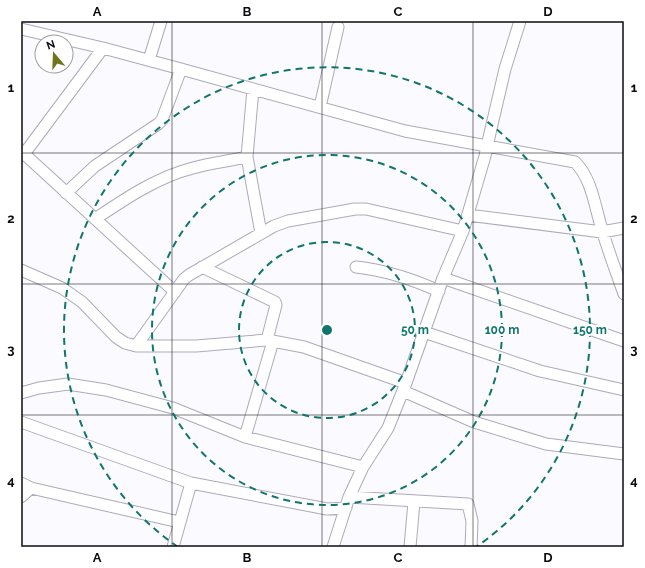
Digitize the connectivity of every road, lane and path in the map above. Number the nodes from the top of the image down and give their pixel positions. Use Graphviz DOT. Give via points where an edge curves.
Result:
graph roads {
  1 [pos="161,21"];
  2 [pos="520,21"];
  3 [pos="338,28"];
  4 [pos="21,29"];
  5 [pos="103,48"];
  6 [pos="149,60"];
  7 [pos="182,69"];
  8 [pos="253,89"];
  9 [pos="320,107"];
  10 [pos="487,146"];
  11 [pos="23,153"];
  12 [pos="247,158"];
  13 [pos="66,193"];
  14 [pos="468,215"];
  15 [pos="96,219"];
  16 [pos="624,228"];
  17 [pos="463,232"];
  18 [pos="602,232"];
  19 [pos="261,233"];
  20 [pos="202,267"];
  21 [pos="356,267"];
  22 [pos="21,270"];
  23 [pos="443,278"];
  24 [pos="439,291"];
  25 [pos="175,292"];
  26 [pos="624,294"];
  27 [pos="424,332"];
  28 [pos="270,340"];
  29 [pos="624,341"];
  30 [pos="136,346"];
  31 [pos="404,387"];
  32 [pos="624,390"];
  33 [pos="21,393"];
  34 [pos="21,422"];
  35 [pos="245,437"];
  36 [pos="624,454"];
  37 [pos="363,467"];
  38 [pos="191,483"];
  39 [pos="26,486"];
  40 [pos="21,497"];
  41 [pos="414,502"];
  42 [pos="347,503"];
  43 [pos="179,522"];
  44 [pos="173,547"];
  45 [pos="333,547"];
  46 [pos="410,547"];
  47 [pos="471,547"];
  1 -- 6 [label="street"];
  2 -- 10 [label="street" via="504,69"];
  3 -- 9 [label="street"];
  4 -- 5 [label="street"];
  5 -- 6 [label="street"];
  5 -- 11 [label="street"];
  6 -- 7 [label="street"];
  7 -- 8 [label="street"];
  7 -- 13 [label="street" via="162,120 95,166"];
  8 -- 9 [label="street"];
  8 -- 12 [label="street"];
  9 -- 10 [label="street" via="405,131"];
  10 -- 14 [label="street"];
  10 -- 18 [label="street" via="575,162 587,179"];
  11 -- 13 [label="street"];
  12 -- 15 [label="street" via="192,168 172,176 140,190"];
  12 -- 19 [label="street"];
  13 -- 15 [label="street"];
  14 -- 17 [label="street"];
  14 -- 18 [label="street"];
  15 -- 25 [label="street"];
  16 -- 18 [label="street"];
  17 -- 19 [label="street" via="366,209 355,209 288,221"];
  17 -- 23 [label="street"];
  18 -- 26 [label="street"];
  19 -- 20 [label="street"];
  20 -- 25 [label="street" via="184,279"];
  20 -- 28 [label="street" via="275,302"];
  21 -- 24 [label="street" via="412,279"];
  22 -- 30 [label="street" via="62,288 82,302 116,337"];
  23 -- 24 [label="street"];
  23 -- 29 [label="street"];
  24 -- 27 [label="street"];
  25 -- 30 [label="street"];
  27 -- 31 [label="street"];
  27 -- 32 [label="street" via="540,371"];
  28 -- 30 [label="street" via="196,346"];
  28 -- 31 [label="street" via="304,347"];
  28 -- 35 [label="street"];
  31 -- 36 [label="street" via="474,422 546,444"];
  31 -- 37 [label="street" via="388,428"];
  33 -- 35 [label="street" via="68,384 106,390 173,408"];
  34 -- 38 [label="street"];
  35 -- 37 [label="street"];
  37 -- 42 [label="street"];
  38 -- 42 [label="street" via="327,509"];
  38 -- 43 [label="street"];
  39 -- 40 [label="street"];
  39 -- 43 [label="street"];
  41 -- 42 [label="street"];
  41 -- 46 [label="street"];
  41 -- 47 [label="street" via="468,504 472,521"];
  42 -- 45 [label="street"];
  43 -- 44 [label="street"];
}
